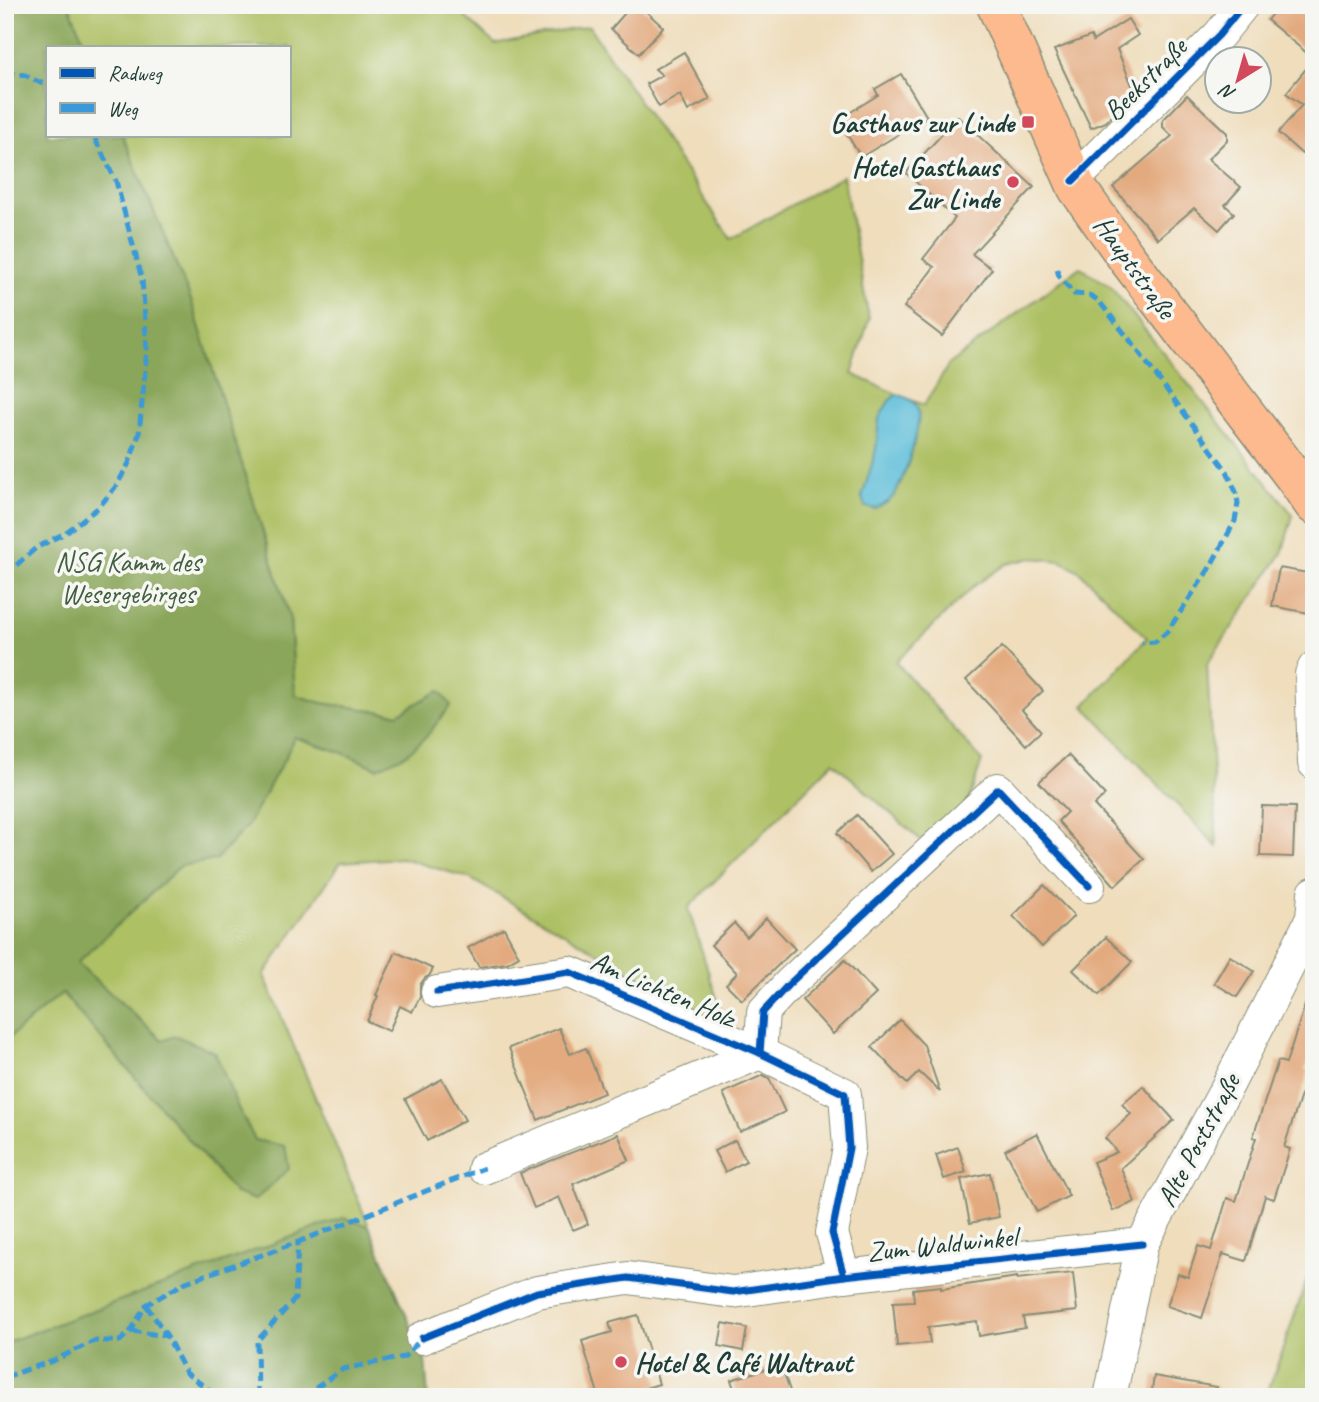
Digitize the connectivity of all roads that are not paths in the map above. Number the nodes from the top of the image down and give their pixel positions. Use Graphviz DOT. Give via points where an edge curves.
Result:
graph roads {
  1 [pos="996,5"];
  2 [pos="1243,5"];
  3 [pos="1073,181"];
  4 [pos="1314,505"];
  5 [pos="1314,668"];
  6 [pos="1314,763"];
  7 [pos="1089,886"];
  8 [pos="1314,893"];
  9 [pos="437,992"];
  10 [pos="760,1053"];
  11 [pos="484,1168"];
  12 [pos="1142,1244"];
  13 [pos="844,1276"];
  14 [pos="422,1338"];
  15 [pos="1110,1397"];
  1 -- 3 [label="main road, Hauptstraße"];
  2 -- 3 [label="street, Beekstraße" via="1219,35"];
  3 -- 4 [label="main road, Hauptstraße"];
  5 -- 6 [label="street"];
  7 -- 10 [label="street" via="998,789 763,1012"];
  8 -- 12 [label="street, Alte Poststraße" via="1312,918 1288,967"];
  9 -- 10 [label="street, Am Lichten Holz" via="569,972"];
  10 -- 11 [label="street"];
  10 -- 13 [label="street, Am Lichten Holz" via="845,1094 849,1148 832,1233"];
  12 -- 13 [label="street, Zum Waldwinkel"];
  12 -- 15 [label="street, Alte Poststraße"];
  13 -- 14 [label="street, Zum Waldwinkel" via="733,1293 628,1278 537,1292"];
}
